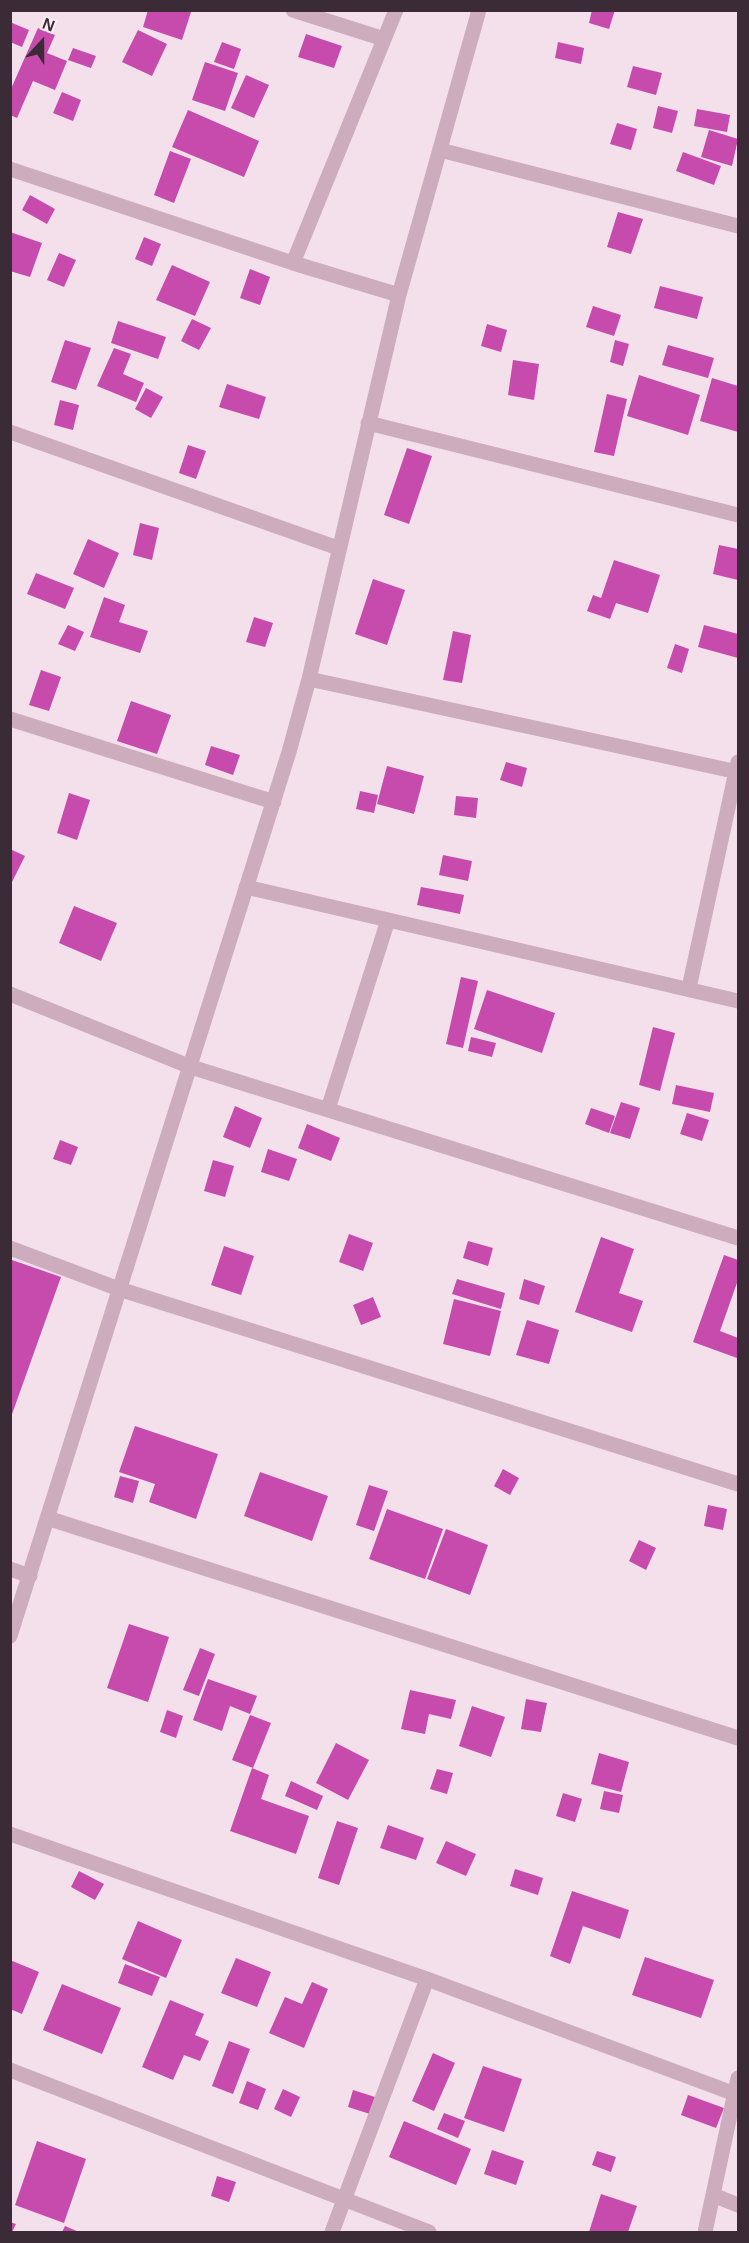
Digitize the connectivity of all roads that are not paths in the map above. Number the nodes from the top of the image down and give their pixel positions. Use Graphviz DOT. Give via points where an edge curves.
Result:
graph roads {
  1 [pos="292,10"];
  2 [pos="396,10"];
  3 [pos="479,10"];
  4 [pos="384,39"];
  5 [pos="440,150"];
  6 [pos="10,169"];
  7 [pos="738,226"];
  8 [pos="293,263"];
  9 [pos="399,295"];
  10 [pos="368,423"];
  11 [pos="10,432"];
  12 [pos="738,515"];
  13 [pos="338,548"];
  14 [pos="309,679"];
  15 [pos="10,718"];
  16 [pos="738,768"];
  17 [pos="274,802"];
  18 [pos="246,887"];
  19 [pos="388,920"];
  20 [pos="689,988"];
  21 [pos="10,994"];
  22 [pos="738,1001"];
  23 [pos="191,1067"];
  24 [pos="328,1109"];
  25 [pos="738,1238"];
  26 [pos="10,1248"];
  27 [pos="119,1289"];
  28 [pos="738,1484"];
  29 [pos="47,1518"];
  30 [pos="10,1569"];
  31 [pos="30,1576"];
  32 [pos="10,1636"];
  33 [pos="738,1738"];
  34 [pos="10,1834"];
  35 [pos="427,1979"];
  36 [pos="10,2070"];
  37 [pos="738,2078"];
  38 [pos="735,2094"];
  39 [pos="713,2195"];
  40 [pos="344,2199"];
  41 [pos="738,2205"];
  42 [pos="332,2232"];
  43 [pos="429,2232"];
  44 [pos="705,2232"];
  1 -- 4 [label="street"];
  2 -- 4 [label="street"];
  3 -- 5 [label="street"];
  4 -- 8 [label="street"];
  5 -- 7 [label="street"];
  5 -- 9 [label="street"];
  6 -- 8 [label="street"];
  8 -- 9 [label="street"];
  9 -- 10 [label="street"];
  10 -- 12 [label="street"];
  10 -- 13 [label="street"];
  11 -- 13 [label="street"];
  13 -- 14 [label="street"];
  14 -- 16 [label="street"];
  14 -- 17 [label="street"];
  15 -- 17 [label="street"];
  16 -- 20 [label="street"];
  17 -- 18 [label="street"];
  18 -- 19 [label="street"];
  18 -- 23 [label="street"];
  19 -- 20 [label="street"];
  19 -- 24 [label="street"];
  20 -- 22 [label="street"];
  21 -- 23 [label="street"];
  23 -- 24 [label="street"];
  23 -- 27 [label="street"];
  24 -- 25 [label="street"];
  26 -- 27 [label="street"];
  27 -- 28 [label="street"];
  27 -- 29 [label="street"];
  29 -- 31 [label="street"];
  29 -- 33 [label="street"];
  30 -- 31 [label="street"];
  31 -- 32 [label="street"];
  34 -- 35 [label="street"];
  35 -- 38 [label="street"];
  35 -- 40 [label="street"];
  36 -- 40 [label="street"];
  37 -- 38 [label="street"];
  38 -- 39 [label="street"];
  39 -- 41 [label="street"];
  39 -- 44 [label="street"];
  40 -- 42 [label="street"];
  40 -- 43 [label="street"];
}
